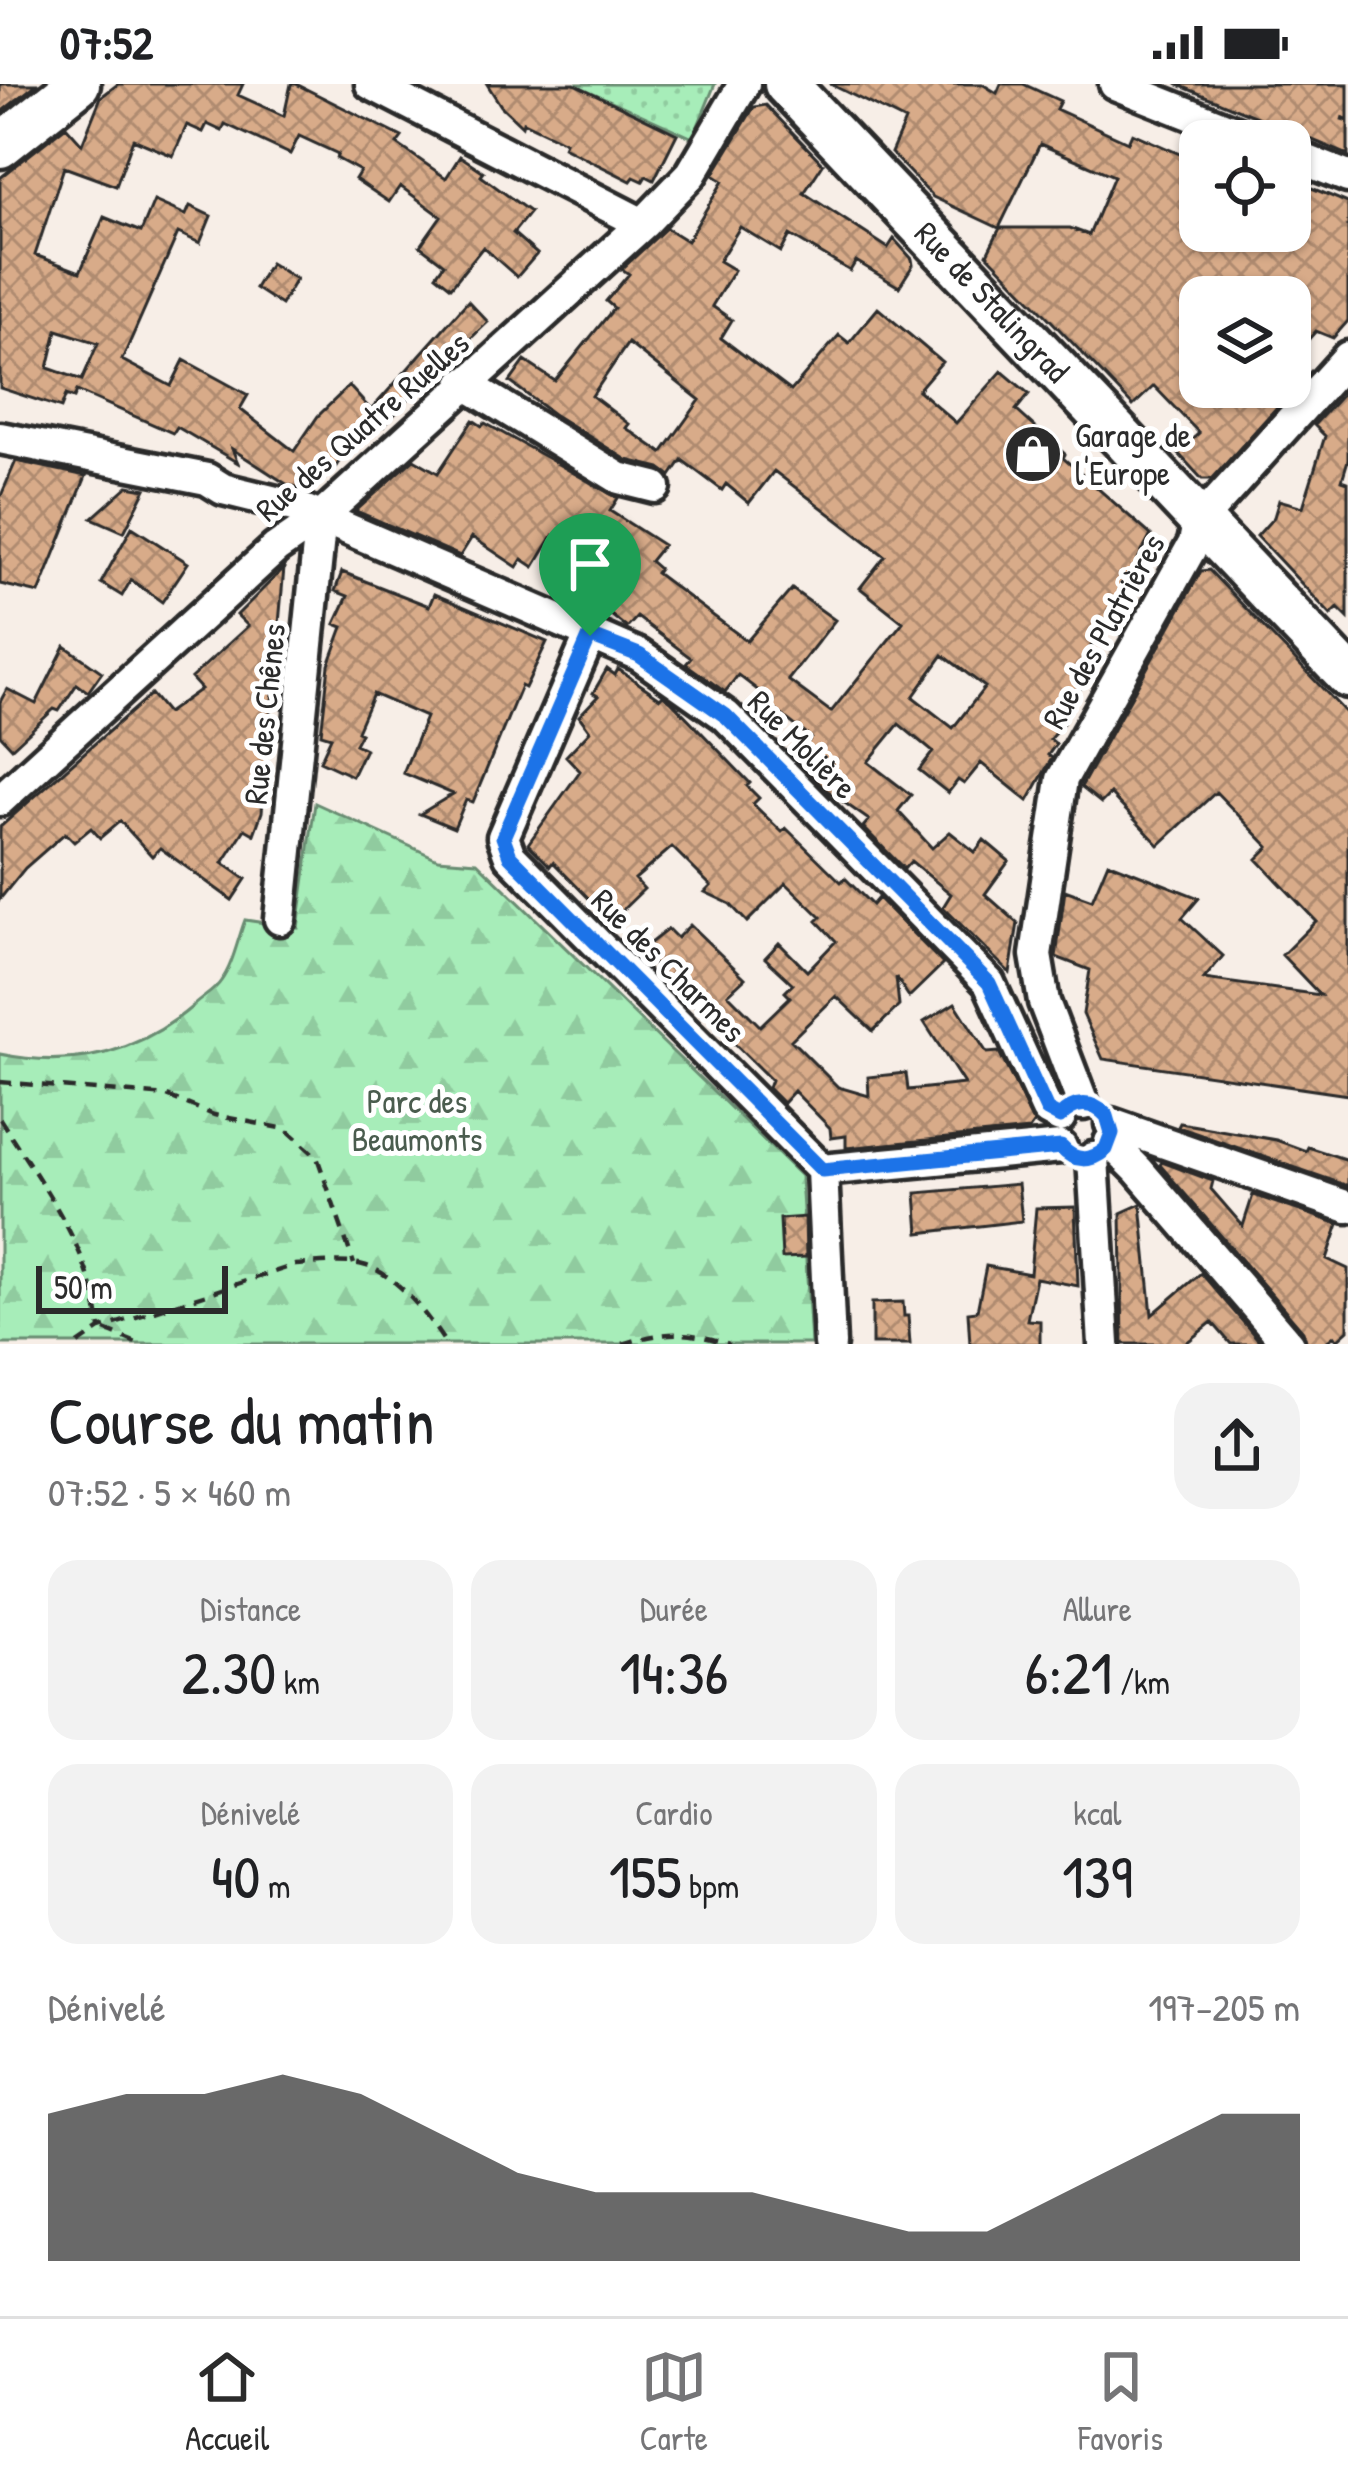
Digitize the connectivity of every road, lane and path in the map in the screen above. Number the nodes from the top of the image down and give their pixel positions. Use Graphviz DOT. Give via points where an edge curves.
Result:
graph roads {
  1 [pos="78,84"];
  2 [pos="371,84"];
  3 [pos="745,84"];
  4 [pos="786,84"];
  5 [pos="1115,84"];
  6 [pos="1205,120"];
  7 [pos="0,146"];
  8 [pos="1311,162"];
  9 [pos="1348,177"];
  10 [pos="643,224"];
  11 [pos="1348,356"];
  12 [pos="464,383"];
  13 [pos="0,438"];
  14 [pos="655,487"];
  15 [pos="321,517"];
  16 [pos="1198,523"];
  17 [pos="590,636"];
  18 [pos="1348,676"];
  19 [pos="0,800"];
  20 [pos="280,919"];
  21 [pos="0,1082"];
  22 [pos="0,1119"];
  23 [pos="1068,1123"];
  24 [pos="1104,1141"];
  25 [pos="822,1170"];
  26 [pos="1348,1207"];
  27 [pos="354,1264"];
  28 [pos="100,1329"];
  29 [pos="78,1344"];
  30 [pos="139,1344"];
  31 [pos="446,1344"];
  32 [pos="623,1344"];
  33 [pos="726,1344"];
  34 [pos="830,1344"];
  35 [pos="1104,1344"];
  36 [pos="1288,1344"];
  1 -- 7 [label="main road"];
  2 -- 10 [label="street"];
  3 -- 10 [label="street, Rue des Quatre Ruelles" via="691,175"];
  4 -- 16 [label="main road, Rue de Stalingrad"];
  5 -- 6 [label="street"];
  8 -- 9 [label="street"];
  10 -- 12 [label="street, Rue des Quatre Ruelles"];
  11 -- 16 [label="street, Rue des Platrières"];
  12 -- 14 [label="street" via="619,478"];
  12 -- 15 [label="street, Rue des Quatre Ruelles"];
  13 -- 15 [label="street, Rue Molière" via="207,479"];
  15 -- 17 [label="street, Rue Molière"];
  15 -- 19 [label="street, Rue des Quatre Ruelles" via="276,548"];
  15 -- 20 [label="street, Rue des Chênes"];
  16 -- 18 [label="main road, Rue de Stalingrad"];
  16 -- 23 [label="street, Rue des Platrières" via="1062,779 1036,955"];
  17 -- 23 [label="street, Rue Molière" via="639,655 726,716 989,983 1047,1110"];
  17 -- 25 [label="street, Rue des Charmes" via="503,837 510,856"];
  21 -- 27 [label="path" via="167,1096 286,1129 317,1157"];
  22 -- 28 [label="path" via="83,1260"];
  23 -- 24 [label="street" via="1101,1109"];
  23 -- 24 [label="street" via="1078,1159"];
  23 -- 25 [label="street"];
  24 -- 26 [label="street"];
  24 -- 35 [label="street"];
  24 -- 36 [label="street"];
  25 -- 34 [label="street"];
  27 -- 28 [label="path" via="295,1265"];
  27 -- 31 [label="path" via="377,1270"];
  28 -- 29 [label="path"];
  28 -- 30 [label="path"];
  32 -- 33 [label="path" via="671,1332"];
}
